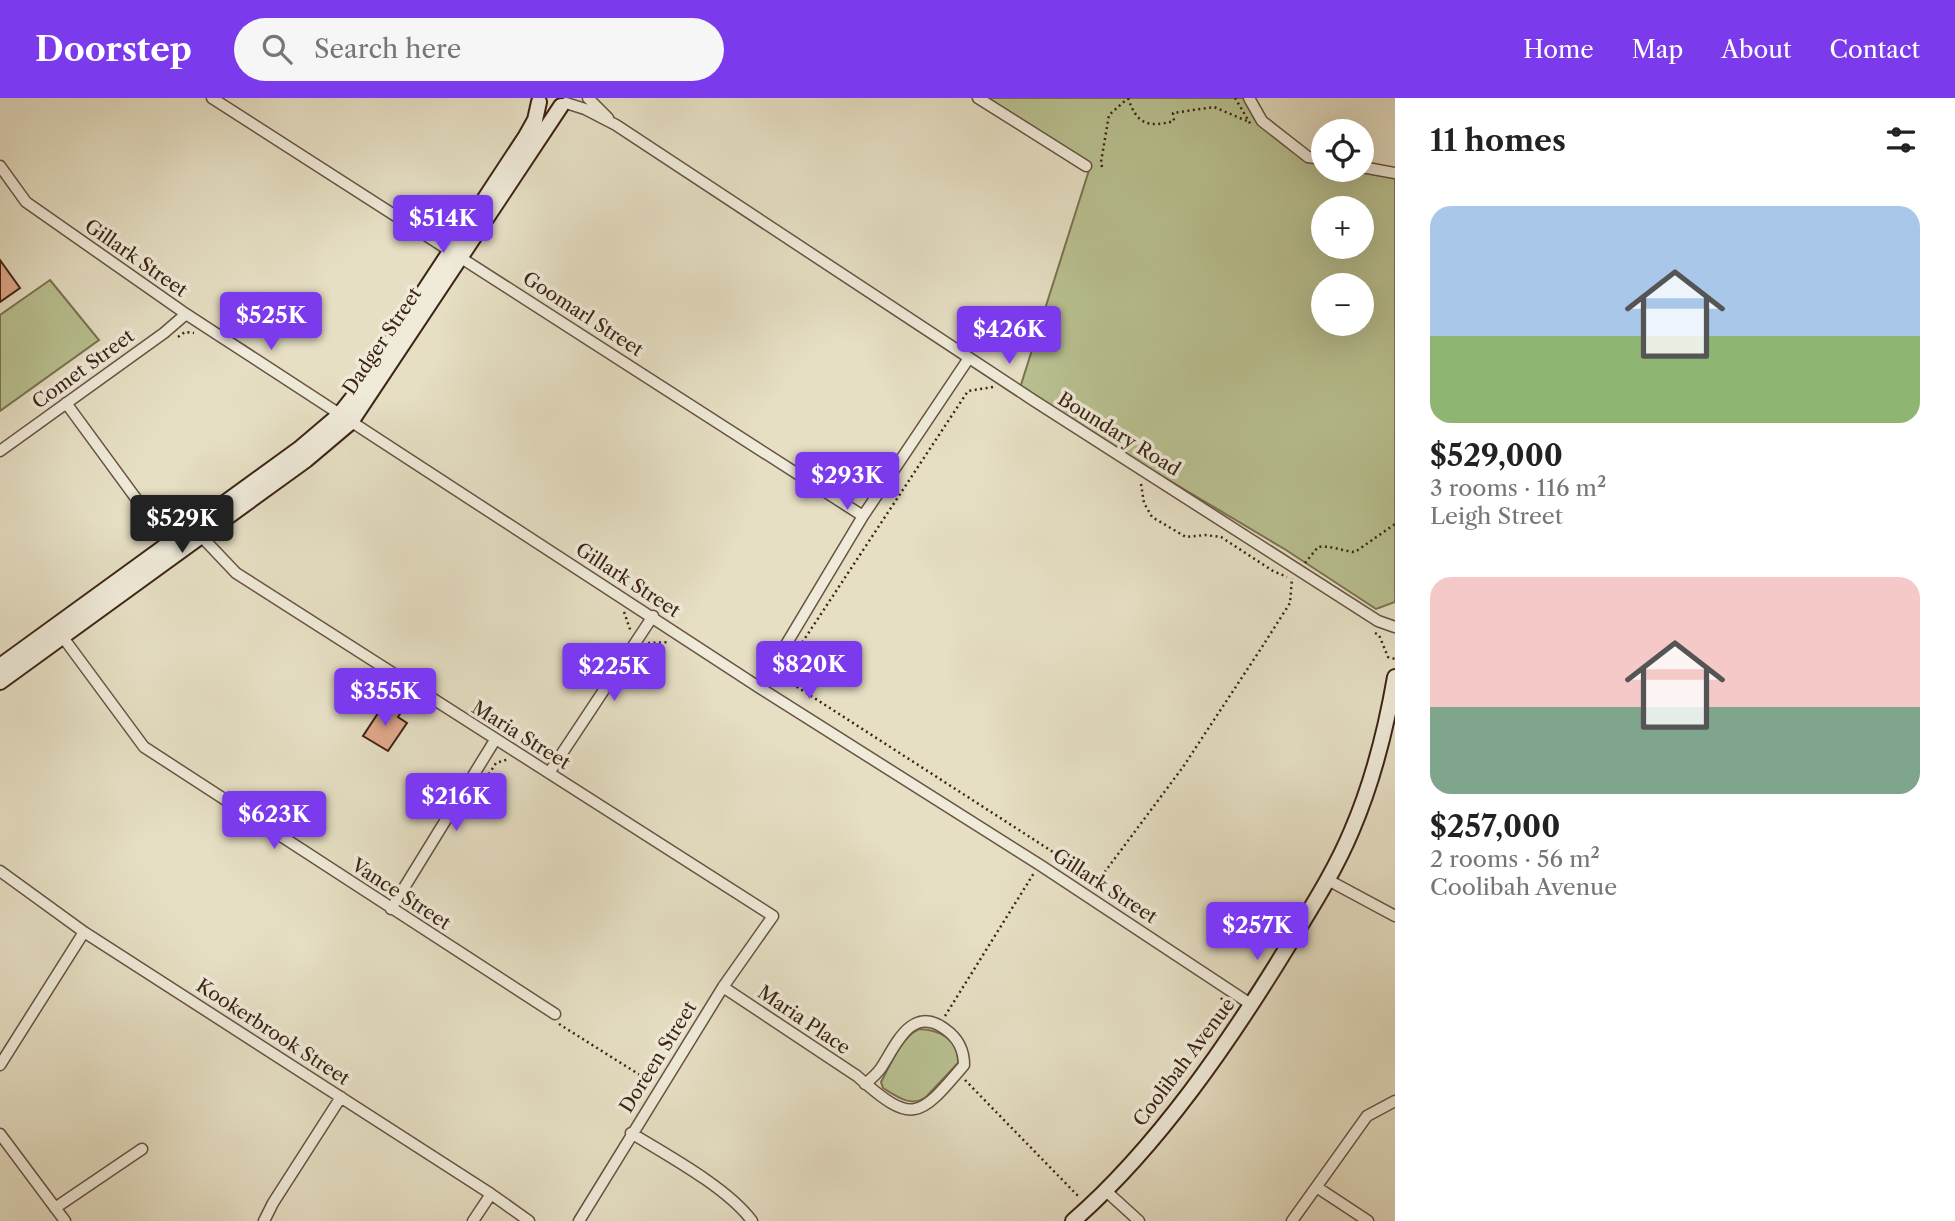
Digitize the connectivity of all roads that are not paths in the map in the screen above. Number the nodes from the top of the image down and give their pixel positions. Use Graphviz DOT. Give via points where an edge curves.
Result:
graph roads {
  1 [pos="212,98"];
  2 [pos="588,98"];
  3 [pos="1249,98"];
  4 [pos="981,99"];
  5 [pos="537,100"];
  6 [pos="565,102"];
  7 [pos="616,125"];
  8 [pos="1311,157"];
  9 [pos="0,166"];
  10 [pos="1086,166"];
  11 [pos="1374,169"];
  12 [pos="1395,173"];
  13 [pos="457,254"];
  14 [pos="186,314"];
  15 [pos="969,358"];
  16 [pos="66,403"];
  17 [pos="345,418"];
  18 [pos="0,451"];
  19 [pos="863,516"];
  20 [pos="154,523"];
  21 [pos="197,530"];
  22 [pos="653,616"];
  23 [pos="1395,627"];
  24 [pos="59,631"];
  25 [pos="0,666"];
  26 [pos="1395,677"];
  27 [pos="0,682"];
  28 [pos="760,688"];
  29 [pos="495,740"];
  30 [pos="549,773"];
  31 [pos="0,871"];
  32 [pos="1328,880"];
  33 [pos="391,909"];
  34 [pos="773,916"];
  35 [pos="1395,916"];
  36 [pos="84,932"];
  37 [pos="723,987"];
  38 [pos="1252,1004"];
  39 [pos="555,1014"];
  40 [pos="0,1065"];
  41 [pos="866,1084"];
  42 [pos="341,1097"];
  43 [pos="1395,1101"];
  44 [pos="631,1133"];
  45 [pos="0,1134"];
  46 [pos="142,1149"];
  47 [pos="1318,1188"];
  48 [pos="1106,1191"];
  49 [pos="491,1194"];
  50 [pos="55,1208"];
  51 [pos="65,1221"];
  52 [pos="264,1221"];
  53 [pos="473,1221"];
  54 [pos="529,1221"];
  55 [pos="579,1221"];
  56 [pos="752,1221"];
  57 [pos="1073,1221"];
  58 [pos="1139,1221"];
  59 [pos="1292,1221"];
  60 [pos="1368,1221"];
  1 -- 13 [label="street, Goomarl Street"];
  2 -- 7 [label="street, Boundary Road"];
  3 -- 8 [label="street" via="1262,121"];
  4 -- 10 [label="street"];
  5 -- 6 [label="street" via="549,107"];
  5 -- 13 [label="street, Dadger Street" via="535,120"];
  6 -- 7 [label="street, Boundary Road"];
  6 -- 13 [label="street, Dadger Street"];
  7 -- 15 [label="street, Boundary Road"];
  9 -- 14 [label="street, Gillark Street" via="26,202"];
  11 -- 12 [label="street"];
  13 -- 17 [label="street, Dadger Street" via="361,387"];
  13 -- 19 [label="street, Goomarl Street"];
  14 -- 16 [label="street, Comet Street"];
  14 -- 17 [label="street, Gillark Street"];
  15 -- 19 [label="street"];
  15 -- 23 [label="street, Boundary Road" via="1377,621"];
  16 -- 18 [label="street, Comet Street"];
  16 -- 20 [label="street"];
  17 -- 21 [label="street, Dadger Street"];
  17 -- 22 [label="street, Gillark Street"];
  19 -- 28 [label="street"];
  21 -- 24 [label="street, Dadger Street"];
  21 -- 29 [label="street, Maria Street" via="236,573"];
  22 -- 28 [label="street, Gillark Street"];
  22 -- 30 [label="street" via="634,634"];
  24 -- 25 [label="street"];
  24 -- 27 [label="street"];
  24 -- 33 [label="street, Vance Street" via="144,747"];
  26 -- 32 [label="street, Coolibah Avenue" via="1368,789"];
  28 -- 38 [label="street, Gillark Street"];
  29 -- 30 [label="street, Maria Street"];
  29 -- 33 [label="street"];
  30 -- 34 [label="street, Maria Street"];
  31 -- 36 [label="street, Kookerbrook Street"];
  32 -- 35 [label="street"];
  32 -- 38 [label="street, Coolibah Avenue"];
  33 -- 39 [label="street, Vance Street"];
  34 -- 37 [label="street, Doreen Street"];
  36 -- 40 [label="street"];
  36 -- 42 [label="street, Kookerbrook Street"];
  37 -- 41 [label="street, Maria Place"];
  37 -- 44 [label="street, Doreen Street"];
  38 -- 48 [label="street, Coolibah Avenue" via="1169,1117"];
  41 -- 41 [label="street, Maria Place" via="900,1108 915,1110 930,1103 958,1073 964,1065 963,1050 954,1035 940,1025 921,1022 901,1035"];
  42 -- 49 [label="street, Kookerbrook Street"];
  42 -- 52 [label="street"];
  43 -- 47 [label="street" via="1367,1116"];
  44 -- 55 [label="street, Doreen Street"];
  44 -- 56 [label="street" via="688,1168 743,1209"];
  45 -- 50 [label="street"];
  46 -- 50 [label="street"];
  47 -- 59 [label="street"];
  47 -- 60 [label="street"];
  48 -- 57 [label="street, Coolibah Avenue"];
  48 -- 58 [label="street"];
  49 -- 53 [label="street"];
  49 -- 54 [label="street, Kookerbrook Street"];
  50 -- 51 [label="street"];
}
